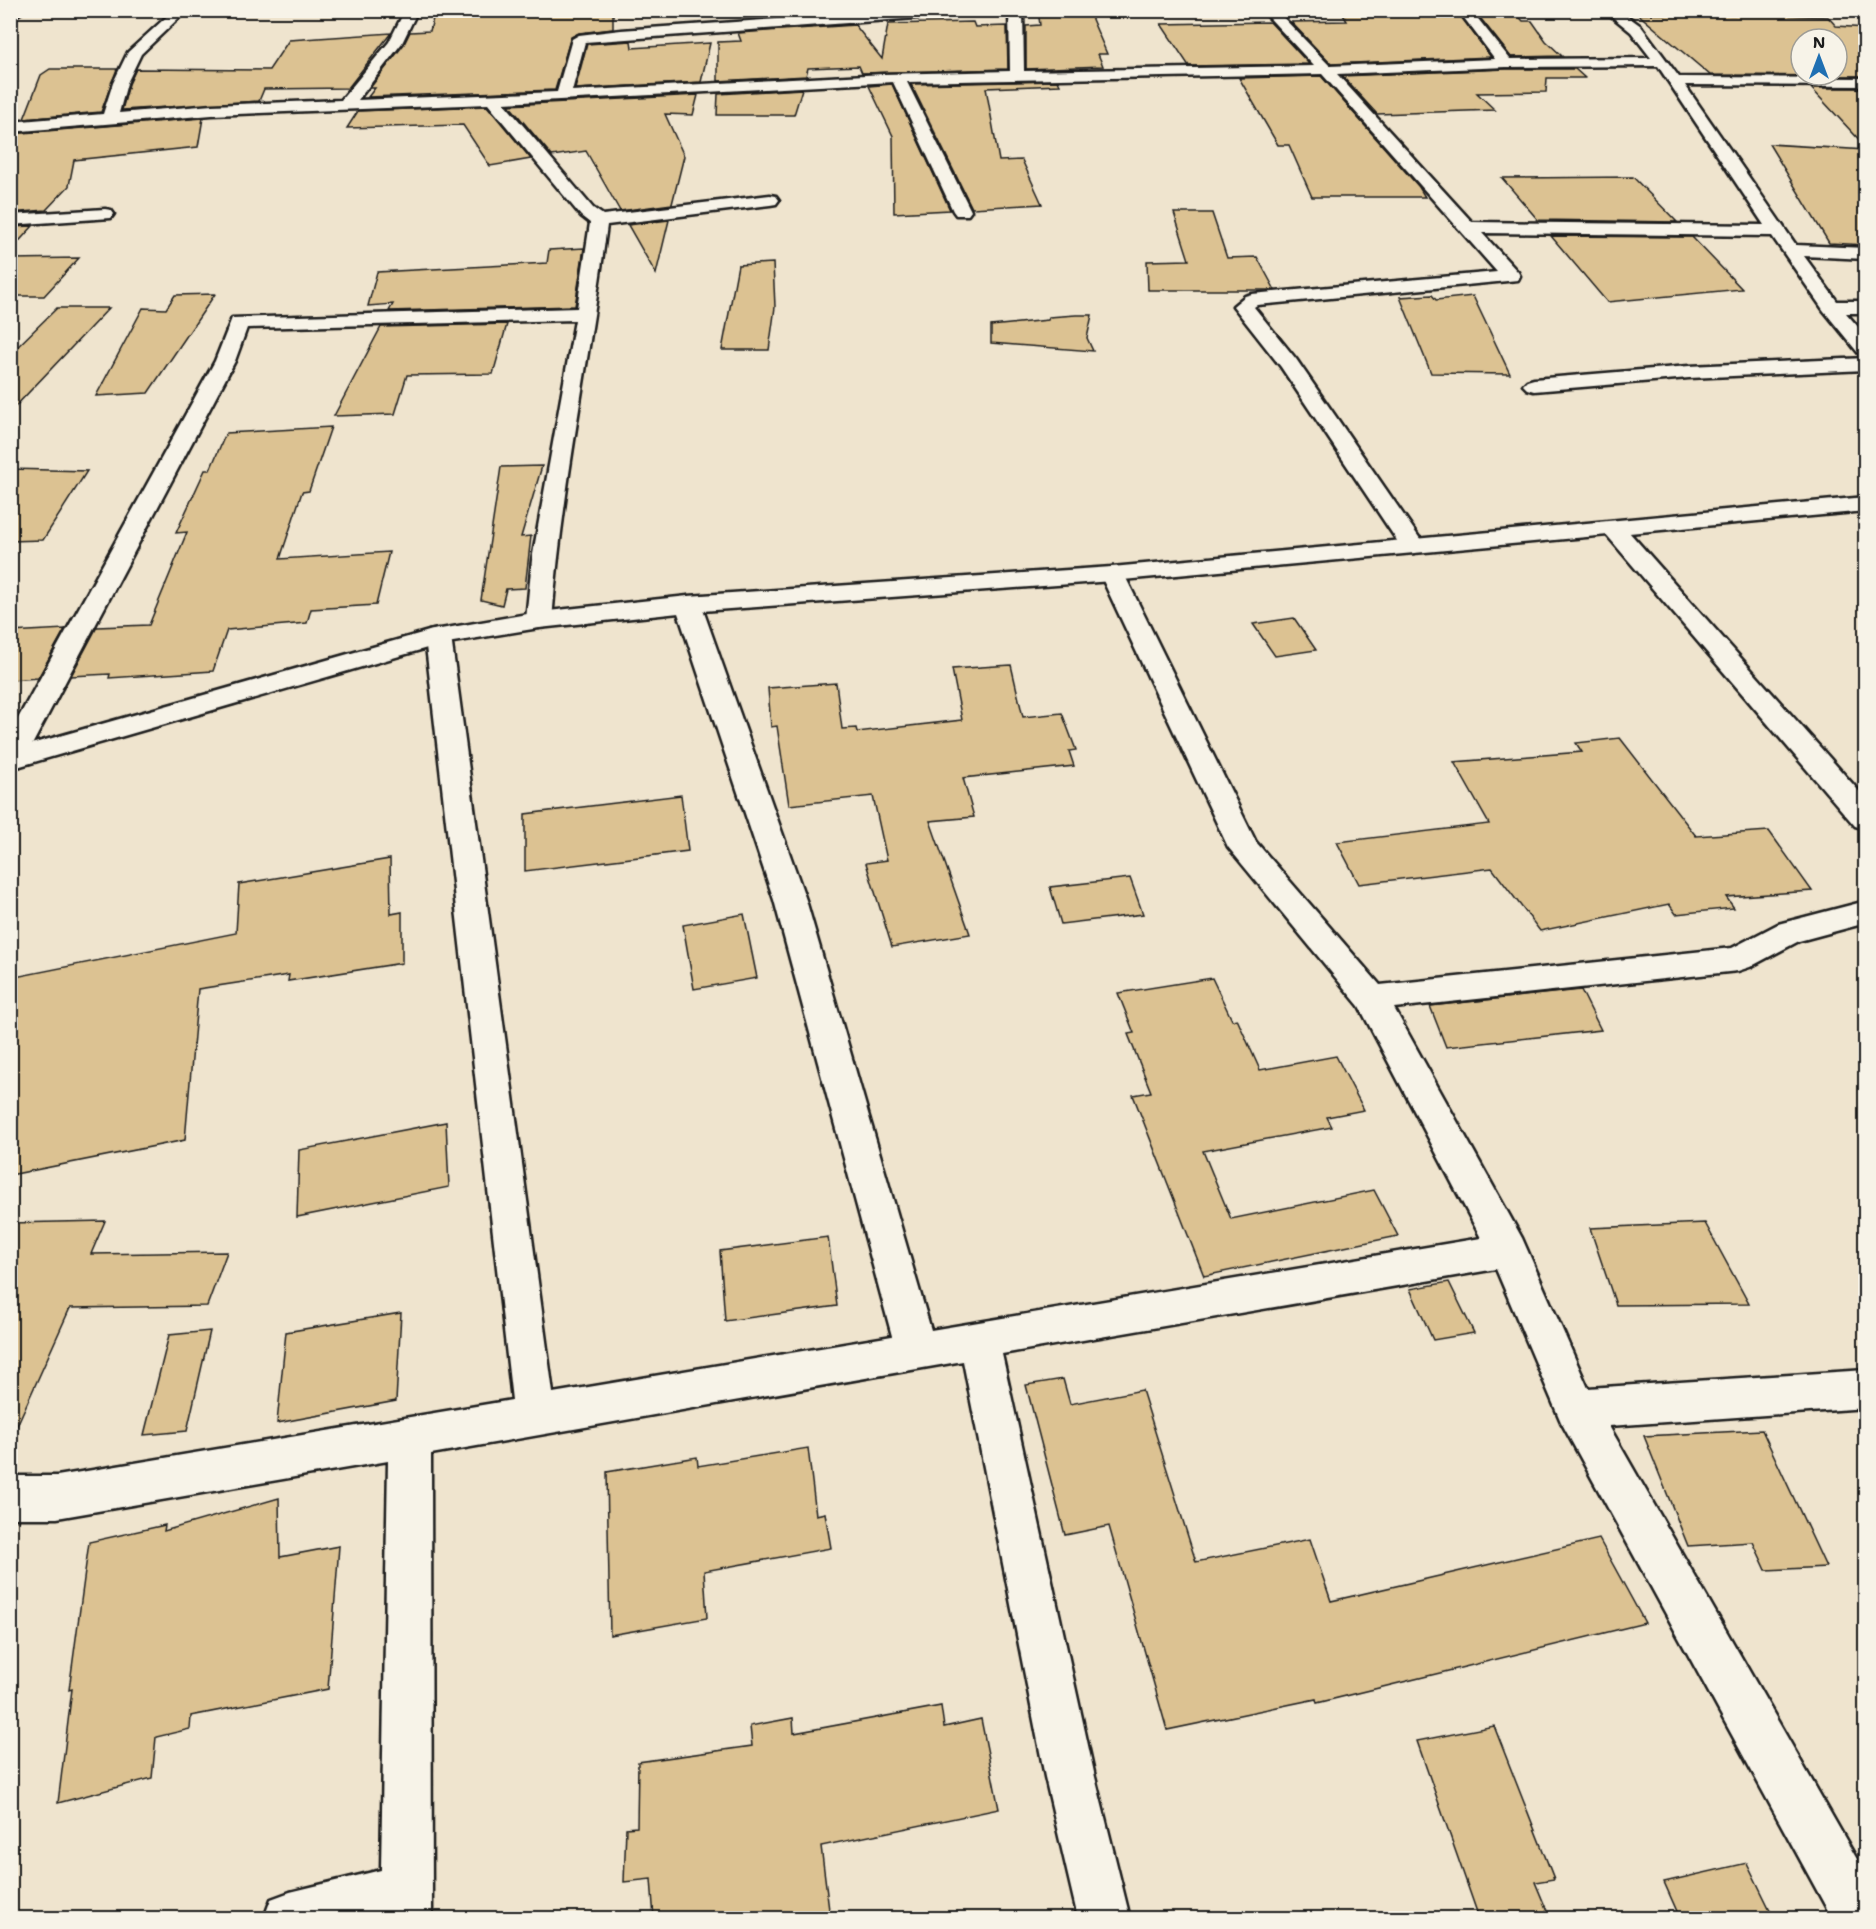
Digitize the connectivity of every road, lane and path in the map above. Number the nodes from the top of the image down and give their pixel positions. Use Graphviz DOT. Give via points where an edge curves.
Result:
graph roads {
  1 [pos="19,10"];
  2 [pos="412,10"];
  3 [pos="971,10"];
  4 [pos="1016,10"];
  5 [pos="1268,10"];
  6 [pos="1464,10"];
  7 [pos="1610,10"];
  8 [pos="176,14"];
  9 [pos="10,16"];
  10 [pos="1662,62"];
  11 [pos="1506,63"];
  12 [pos="1326,70"];
  13 [pos="1017,77"];
  14 [pos="898,78"];
  15 [pos="1866,82"];
  16 [pos="1679,86"];
  17 [pos="563,96"];
  18 [pos="1763,97"];
  19 [pos="493,100"];
  20 [pos="347,103"];
  21 [pos="110,117"];
  22 [pos="10,127"];
  23 [pos="770,200"];
  24 [pos="962,210"];
  25 [pos="105,214"];
  26 [pos="10,220"];
  27 [pos="599,221"];
  28 [pos="1467,227"];
  29 [pos="1777,231"];
  30 [pos="1793,250"];
  31 [pos="1866,254"];
  32 [pos="1831,307"];
  33 [pos="1866,307"];
  34 [pos="586,314"];
  35 [pos="1866,350"];
  36 [pos="1866,364"];
  37 [pos="1534,385"];
  38 [pos="1866,504"];
  39 [pos="1613,528"];
  40 [pos="1413,546"];
  41 [pos="1112,574"];
  42 [pos="688,604"];
  43 [pos="539,620"];
  44 [pos="438,637"];
  45 [pos="10,760"];
  46 [pos="1866,819"];
  47 [pos="1866,912"];
  48 [pos="1372,998"];
  49 [pos="1508,1250"];
  50 [pos="979,1341"];
  51 [pos="917,1351"];
  52 [pos="1866,1389"];
  53 [pos="1576,1408"];
  54 [pos="534,1417"];
  55 [pos="410,1436"];
  56 [pos="10,1497"];
  57 [pos="406,1904"];
  58 [pos="290,1918"];
  59 [pos="1104,1918"];
  60 [pos="1861,1918"];
  1 -- 9 [label="street"];
  2 -- 20 [label="street" via="395,43"];
  3 -- 17 [label="street" via="621,28 579,39"];
  4 -- 13 [label="street"];
  5 -- 12 [label="street"];
  6 -- 11 [label="street"];
  7 -- 10 [label="street" via="1636,29"];
  8 -- 21 [label="street" via="135,52"];
  10 -- 11 [label="street"];
  10 -- 16 [label="street"];
  11 -- 12 [label="street"];
  12 -- 13 [label="street"];
  12 -- 28 [label="street"];
  13 -- 14 [label="street"];
  14 -- 17 [label="street"];
  14 -- 24 [label="street"];
  15 -- 16 [label="street"];
  16 -- 18 [label="street"];
  16 -- 29 [label="street"];
  17 -- 19 [label="street"];
  19 -- 20 [label="street"];
  19 -- 27 [label="street" via="587,212"];
  20 -- 21 [label="street"];
  21 -- 22 [label="street"];
  23 -- 27 [label="street"];
  25 -- 26 [label="street"];
  27 -- 34 [label="street"];
  28 -- 29 [label="street"];
  28 -- 40 [label="street" via="1511,276 1294,295 1252,300 1243,306 1289,363"];
  29 -- 30 [label="street"];
  30 -- 31 [label="street"];
  30 -- 32 [label="street"];
  32 -- 33 [label="street"];
  32 -- 35 [label="street"];
  34 -- 43 [label="street" via="544,560"];
  34 -- 45 [label="street" via="239,322 225,361"];
  36 -- 37 [label="street" via="1689,372"];
  38 -- 39 [label="street"];
  39 -- 40 [label="street"];
  39 -- 46 [label="street"];
  40 -- 41 [label="street"];
  41 -- 42 [label="street"];
  41 -- 48 [label="street" via="1243,848"];
  42 -- 43 [label="street"];
  42 -- 51 [label="street" via="790,900"];
  43 -- 44 [label="street"];
  44 -- 45 [label="street"];
  44 -- 54 [label="street"];
  47 -- 48 [label="street" via="1789,932 1738,959"];
  48 -- 49 [label="street"];
  49 -- 50 [label="street"];
  49 -- 53 [label="street"];
  50 -- 51 [label="street"];
  50 -- 59 [label="street" via="1070,1777"];
  51 -- 54 [label="street"];
  52 -- 53 [label="street"];
  53 -- 60 [label="street"];
  54 -- 55 [label="street"];
  55 -- 56 [label="street" via="57,1497"];
  55 -- 57 [label="street"];
  57 -- 58 [label="street"];
}
